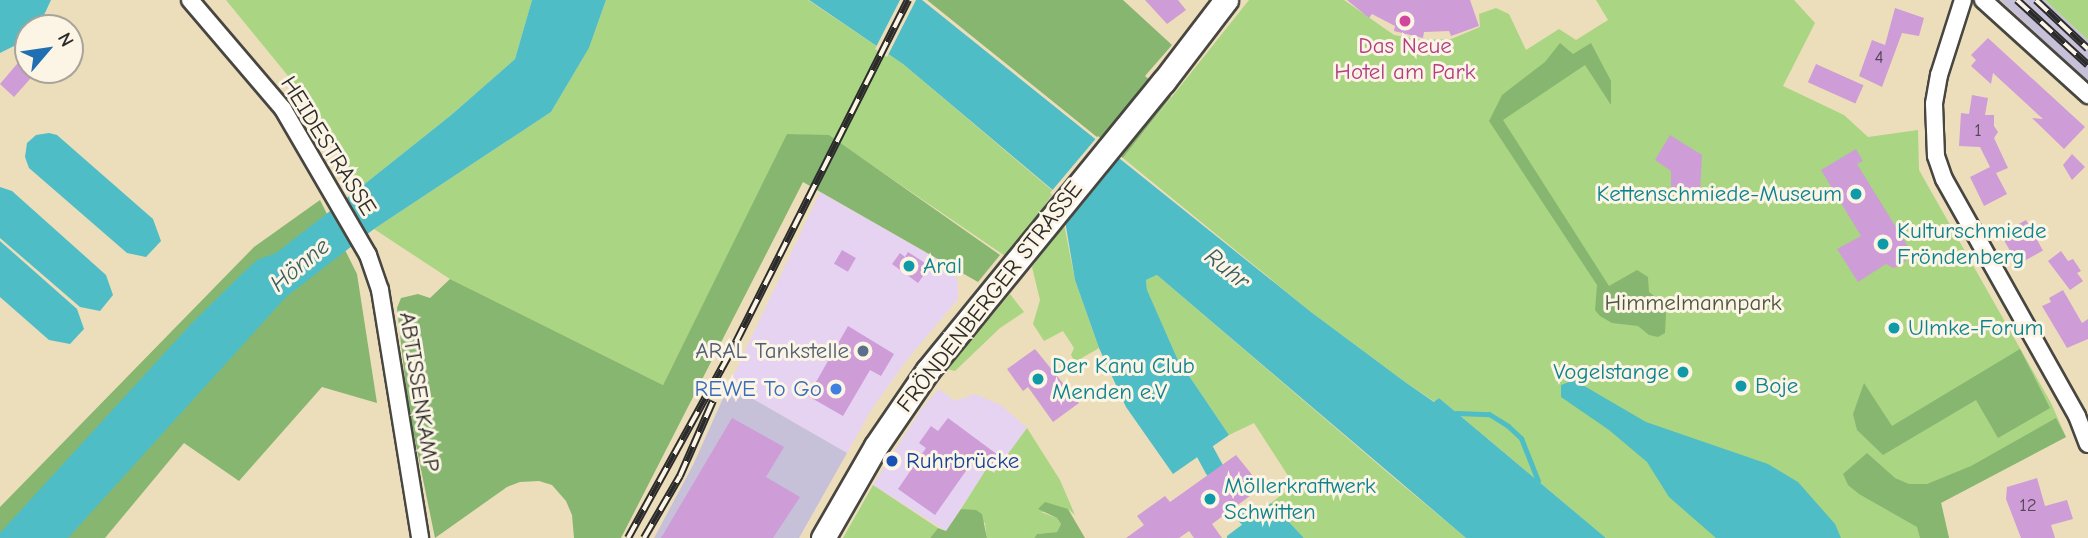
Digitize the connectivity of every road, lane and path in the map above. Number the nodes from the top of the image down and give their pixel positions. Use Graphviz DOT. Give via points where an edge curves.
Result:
graph roads {
  1 [pos="190,0"];
  2 [pos="1226,0"];
  3 [pos="1963,0"];
  4 [pos="1983,0"];
  5 [pos="2088,95"];
  6 [pos="365,249"];
  7 [pos="2088,444"];
  8 [pos="420,538"];
  9 [pos="823,538"];
  1 -- 6 [label="street, HEIDESTRASSE" via="283,109"];
  2 -- 9 [label="main road, FRÖNDENBERGER STRASSE" via="964,323 898,414"];
  3 -- 7 [label="street" via="1939,75 1934,104 1936,156 1944,179 2077,416"];
  4 -- 5 [label="street"];
  6 -- 8 [label="street, ABTISSENKAMP" via="380,290"];
}
